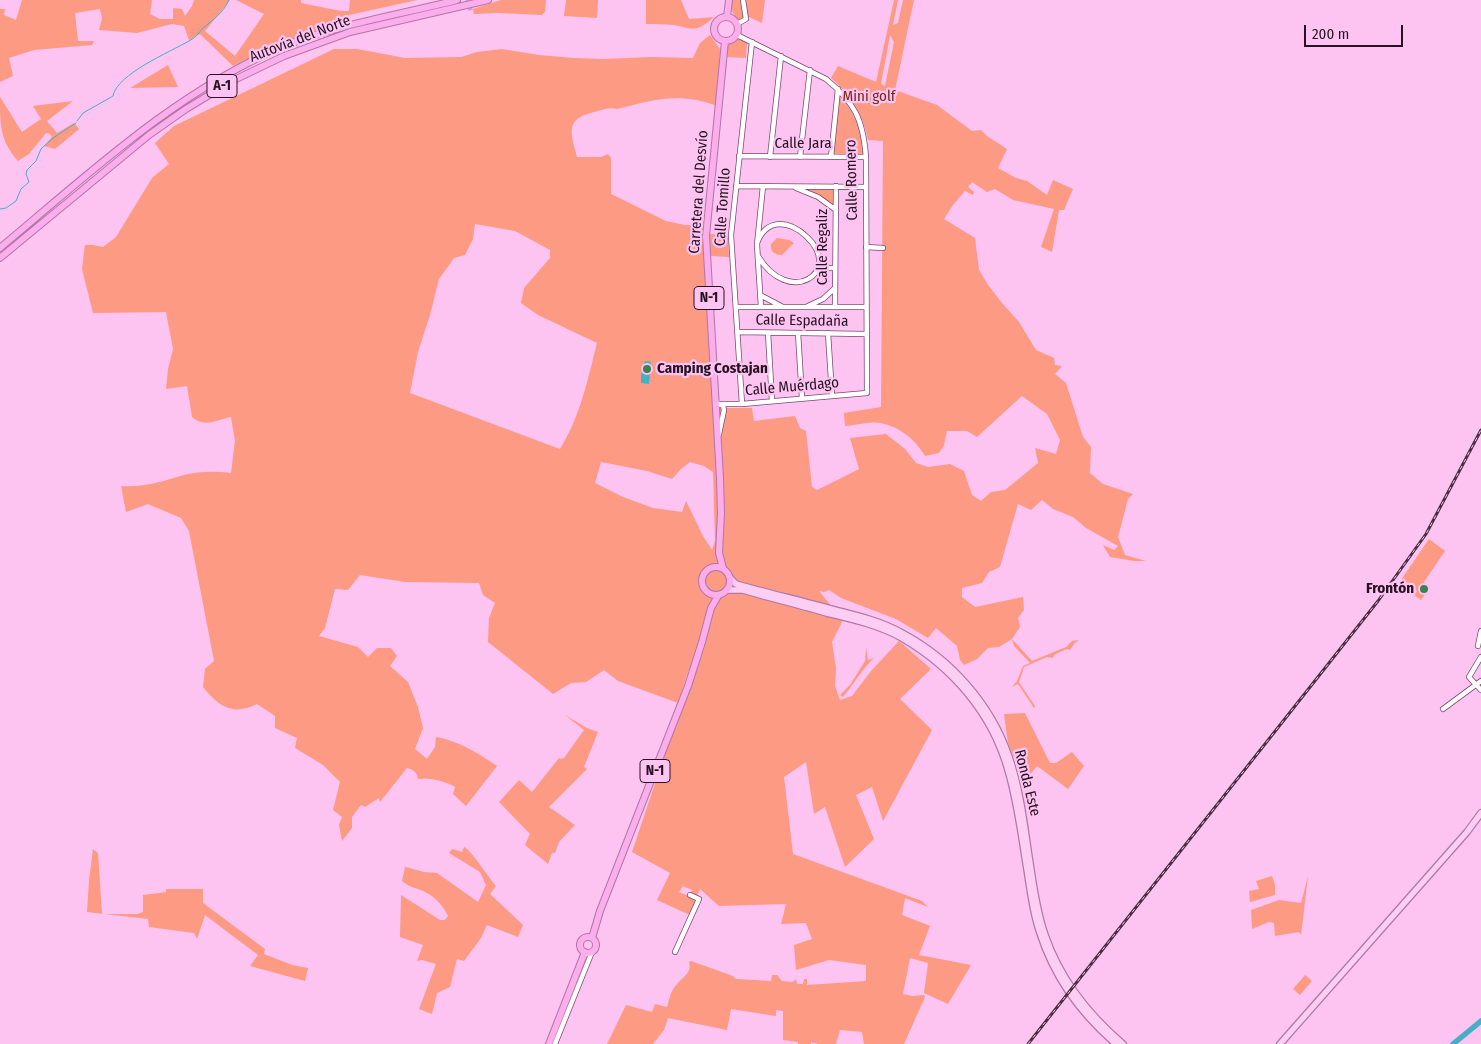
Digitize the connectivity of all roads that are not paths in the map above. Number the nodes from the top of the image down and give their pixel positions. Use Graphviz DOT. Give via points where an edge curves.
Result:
graph roads {
  1 [pos="457,0"];
  2 [pos="488,0"];
  3 [pos="729,0"];
  4 [pos="743,0"];
  5 [pos="727,17"];
  6 [pos="738,24"];
  7 [pos="737,35"];
  8 [pos="725,41"];
  9 [pos="752,42"];
  10 [pos="781,56"];
  11 [pos="810,70"];
  12 [pos="838,89"];
  13 [pos="739,156"];
  14 [pos="800,156"];
  15 [pos="831,156"];
  16 [pos="770,157"];
  17 [pos="866,157"];
  18 [pos="736,186"];
  19 [pos="763,186"];
  20 [pos="792,186"];
  21 [pos="836,186"];
  22 [pos="866,187"];
  23 [pos="836,210"];
  24 [pos="757,243"];
  25 [pos="866,247"];
  26 [pos="0,248"];
  27 [pos="882,248"];
  28 [pos="758,256"];
  29 [pos="0,258"];
  30 [pos="818,268"];
  31 [pos="835,268"];
  32 [pos="835,288"];
  33 [pos="760,295"];
  34 [pos="736,307"];
  35 [pos="761,307"];
  36 [pos="835,307"];
  37 [pos="787,308"];
  38 [pos="804,308"];
  39 [pos="866,308"];
  40 [pos="738,332"];
  41 [pos="768,333"];
  42 [pos="798,333"];
  43 [pos="828,333"];
  44 [pos="866,334"];
  45 [pos="867,393"];
  46 [pos="832,395"];
  47 [pos="802,398"];
  48 [pos="772,401"];
  49 [pos="717,404"];
  50 [pos="742,404"];
  51 [pos="719,553"];
  52 [pos="712,567"];
  53 [pos="722,568"];
  54 [pos="730,578"];
  55 [pos="728,590"];
  56 [pos="708,593"];
  57 [pos="718,596"];
  58 [pos="711,608"];
  59 [pos="1481,631"];
  60 [pos="1480,647"];
  61 [pos="1481,657"];
  62 [pos="1481,681"];
  63 [pos="1476,685"];
  64 [pos="1481,690"];
  65 [pos="1443,709"];
  66 [pos="1481,813"];
  67 [pos="690,894"];
  68 [pos="592,938"];
  69 [pos="589,952"];
  70 [pos="675,952"];
  71 [pos="549,1044"];
  72 [pos="555,1044"];
  73 [pos="1116,1044"];
  74 [pos="1123,1044"];
  75 [pos="1280,1044"];
  1 -- 26 [label="highway, Autovía del Norte / A-1" via="337,28 283,47 221,78 146,127"];
  2 -- 29 [label="highway, Autovía del Norte / A-1" via="350,32 284,56 234,80 149,135"];
  3 -- 5 [label="highway"];
  4 -- 6 [label="street" via="746,19"];
  5 -- 6 [label="highway"];
  5 -- 8 [label="highway" via="720,18 714,26 715,35"];
  6 -- 7 [label="highway"];
  7 -- 8 [label="highway"];
  7 -- 9 [label="street, Calle Romero"];
  8 -- 49 [label="highway, Carretera del Desvío / N-1" via="706,236"];
  9 -- 10 [label="street, Calle Romero"];
  9 -- 13 [label="street, Calle Tomillo"];
  10 -- 11 [label="street, Calle Romero"];
  10 -- 16 [label="street"];
  11 -- 12 [label="street, Calle Romero"];
  11 -- 14 [label="street"];
  12 -- 15 [label="street"];
  12 -- 17 [label="street, Calle Romero" via="854,108 864,134"];
  13 -- 16 [label="street, Calle Jara"];
  13 -- 18 [label="street, Calle Tomillo"];
  14 -- 15 [label="street, Calle Jara"];
  14 -- 16 [label="street, Calle Jara"];
  15 -- 17 [label="street, Calle Jara"];
  17 -- 22 [label="street, Calle Romero"];
  18 -- 19 [label="street"];
  18 -- 34 [label="street, Calle Tomillo" via="731,235"];
  19 -- 20 [label="street"];
  19 -- 24 [label="street"];
  20 -- 21 [label="street"];
  20 -- 23 [label="street" via="818,197"];
  21 -- 22 [label="street"];
  21 -- 23 [label="street, Calle Regaliz"];
  22 -- 25 [label="street, Calle Romero"];
  23 -- 31 [label="street, Calle Regaliz"];
  24 -- 28 [label="street"];
  24 -- 30 [label="street" via="761,234 772,226 793,227 814,244"];
  25 -- 27 [label="street"];
  25 -- 39 [label="street, Calle Romero"];
  28 -- 30 [label="street" via="770,272 788,282 809,280"];
  28 -- 33 [label="street"];
  30 -- 31 [label="street"];
  31 -- 32 [label="street, Calle Regaliz"];
  32 -- 36 [label="street, Calle Regaliz"];
  32 -- 38 [label="street" via="823,299"];
  33 -- 35 [label="street"];
  33 -- 37 [label="street"];
  34 -- 35 [label="street"];
  34 -- 40 [label="street, Calle Tomillo"];
  35 -- 37 [label="street"];
  36 -- 38 [label="street"];
  36 -- 39 [label="street"];
  37 -- 38 [label="street"];
  39 -- 44 [label="street, Calle Romero"];
  40 -- 41 [label="street, Calle Espadaña"];
  40 -- 50 [label="street, Calle Tomillo"];
  41 -- 42 [label="street, Calle Espadaña"];
  41 -- 48 [label="street"];
  42 -- 43 [label="street, Calle Espadaña"];
  42 -- 47 [label="street"];
  43 -- 44 [label="street, Calle Espadaña"];
  43 -- 46 [label="street"];
  44 -- 45 [label="street, Calle Romero"];
  45 -- 46 [label="street, Calle Muérdago"];
  46 -- 47 [label="street, Calle Muérdago"];
  47 -- 48 [label="street, Calle Muérdago"];
  48 -- 50 [label="street, Calle Muérdago"];
  49 -- 50 [label="street, Calle Muérdago"];
  49 -- 51 [label="highway, Carretera del Desvío / N-1" via="721,513"];
  51 -- 52 [label="highway, Carretera del Desvío / N-1"];
  51 -- 53 [label="highway, Carretera del Desvío / N-1"];
  52 -- 53 [label="highway"];
  52 -- 56 [label="highway, N-1" via="702,579 702,587"];
  53 -- 54 [label="highway, N-1"];
  54 -- 55 [label="highway"];
  54 -- 74 [label="main road, Ronda Este" via="736,584 864,618 902,632 945,663 966,683 994,723 1009,756 1018,787 1040,920 1050,948 1075,994"];
  55 -- 57 [label="highway, N-1"];
  55 -- 73 [label="main road, Ronda Este" via="743,590 874,626 922,651 964,687 990,726 1005,758 1036,921 1052,964 1088,1018"];
  56 -- 57 [label="highway"];
  56 -- 58 [label="highway, N-1"];
  57 -- 58 [label="highway, N-1"];
  58 -- 68 [label="highway, N-1" via="698,656"];
  59 -- 60 [label="street"];
  61 -- 63 [label="street" via="1469,677"];
  62 -- 63 [label="street"];
  63 -- 64 [label="street"];
  63 -- 65 [label="street"];
  66 -- 75 [label="main road"];
  67 -- 70 [label="street" via="699,899"];
  68 -- 69 [label="highway, N-1" via="596,945"];
  68 -- 69 [label="highway, N-1" via="581,942 581,948"];
  69 -- 71 [label="highway, N-1"];
  69 -- 72 [label="street"];
}
